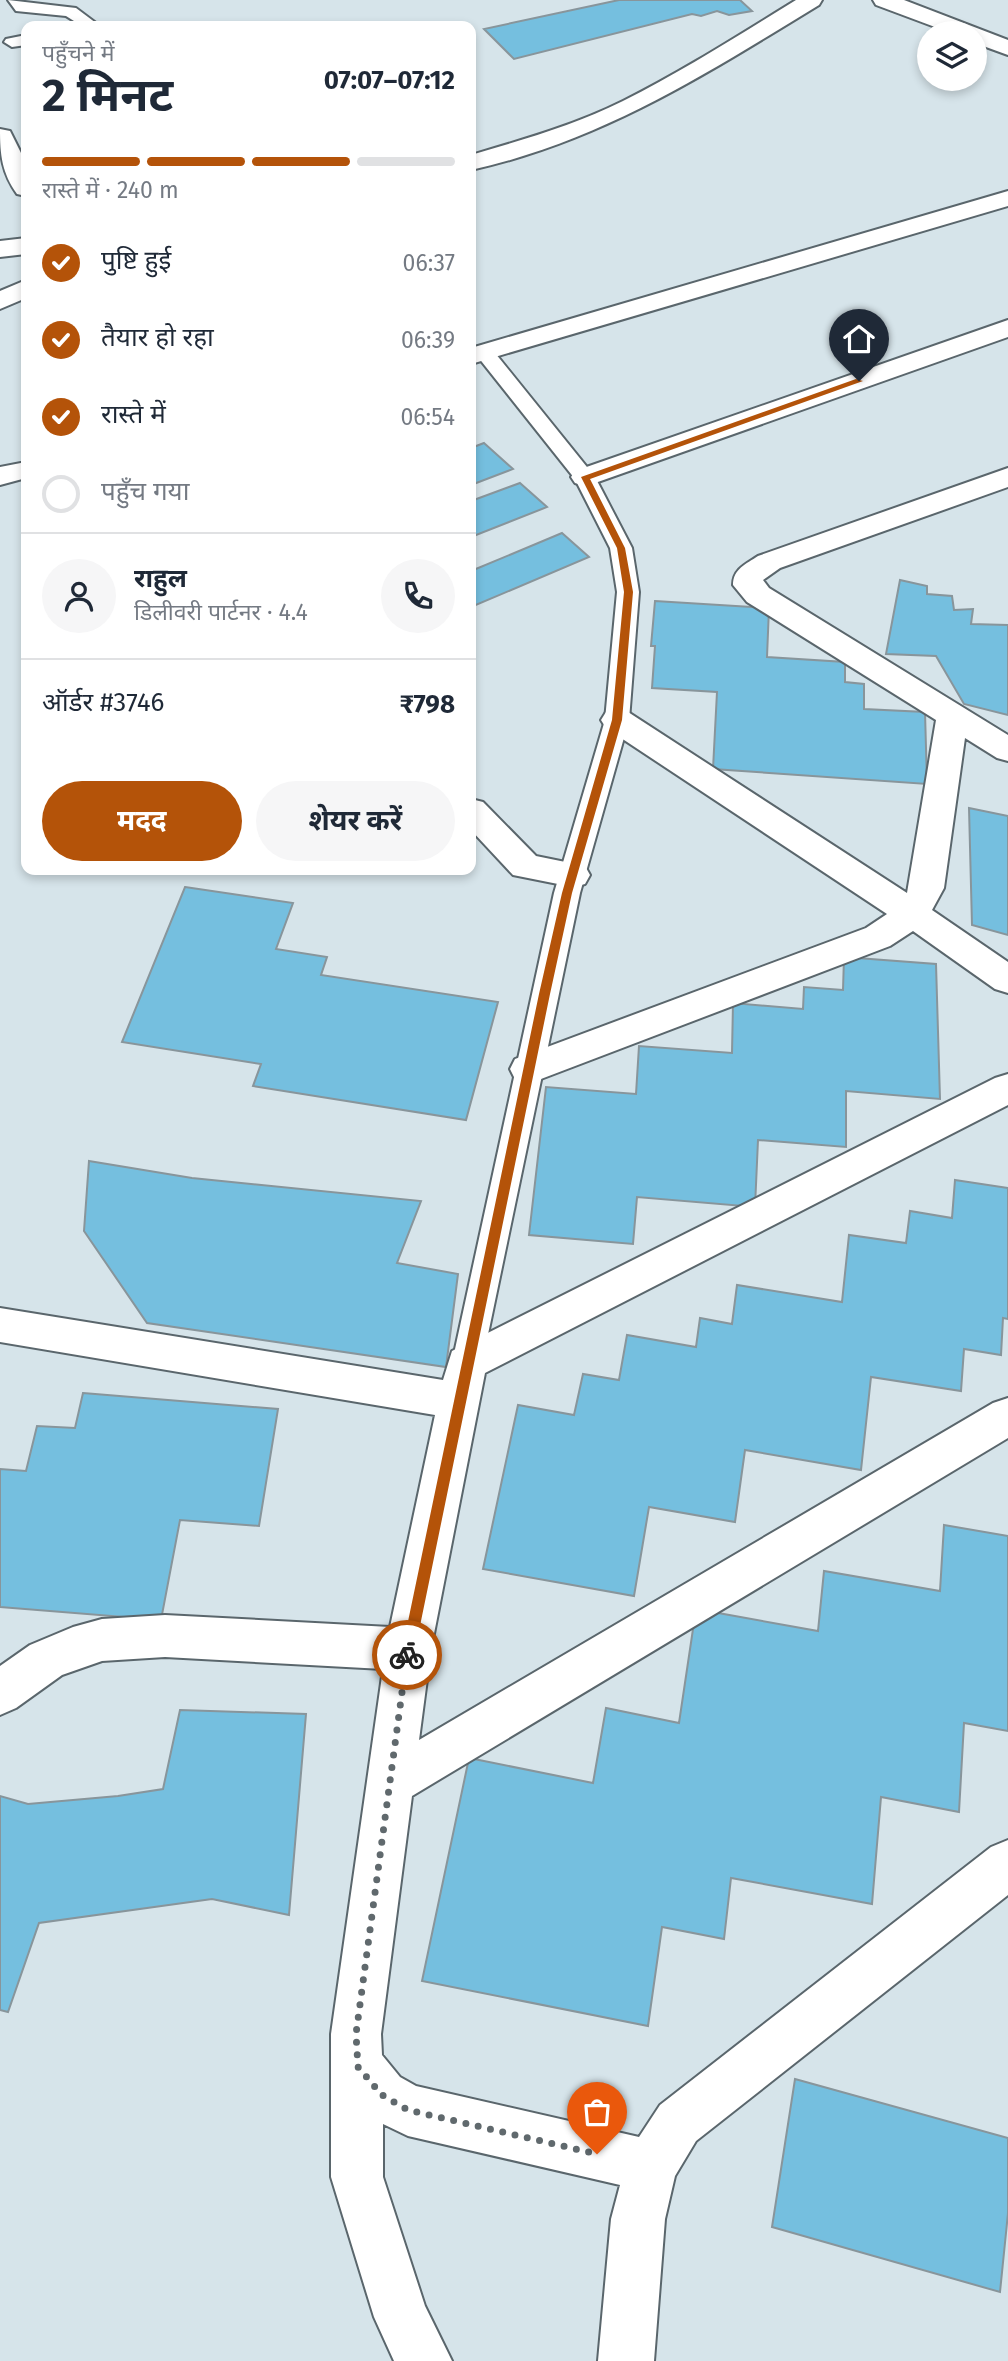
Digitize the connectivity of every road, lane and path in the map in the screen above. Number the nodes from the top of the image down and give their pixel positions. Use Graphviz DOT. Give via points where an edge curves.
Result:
graph roads {
  1 [pos="16,0"];
  2 [pos="811,0"];
  3 [pos="884,0"];
  4 [pos="85,21"];
  5 [pos="939,21"];
  6 [pos="987,40"];
  7 [pos="1008,48"];
  8 [pos="2,136"];
  9 [pos="476,161"];
  10 [pos="21,178"];
  11 [pos="1008,198"];
  12 [pos="21,247"];
  13 [pos="0,249"];
  14 [pos="21,290"];
  15 [pos="0,301"];
  16 [pos="1008,328"];
  17 [pos="476,351"];
  18 [pos="476,352"];
  19 [pos="21,471"];
  20 [pos="0,476"];
  21 [pos="585,477"];
  22 [pos="1008,477"];
  23 [pos="953,717"];
  24 [pos="617,720"];
  25 [pos="1008,750"];
  26 [pos="476,815"];
  27 [pos="573,875"];
  28 [pos="913,914"];
  29 [pos="1008,980"];
  30 [pos="528,1069"];
  31 [pos="1008,1088"];
  32 [pos="0,1325"];
  33 [pos="463,1382"];
  34 [pos="1008,1416"];
  35 [pos="408,1649"];
  36 [pos="0,1693"];
  37 [pos="390,1783"];
  38 [pos="1008,1864"];
  39 [pos="358,2067"];
  40 [pos="651,2166"];
  41 [pos="424,2361"];
  42 [pos="626,2361"];
  1 -- 4 [label="lane" via="22,8 70,11"];
  2 -- 9 [label="street" via="629,107 560,136"];
  3 -- 5 [label="street"];
  6 -- 7 [label="street"];
  8 -- 10 [label="street"];
  11 -- 17 [label="street"];
  12 -- 13 [label="street"];
  14 -- 15 [label="street"];
  16 -- 21 [label="street"];
  18 -- 21 [label="lane"];
  19 -- 20 [label="street"];
  21 -- 24 [label="lane" via="621,548 628,592"];
  22 -- 23 [label="street" via="769,562 748,576 748,585 758,595"];
  23 -- 25 [label="street"];
  23 -- 28 [label="street" via="927,888"];
  24 -- 27 [label="lane"];
  24 -- 28 [label="street"];
  26 -- 27 [label="street" via="525,866"];
  27 -- 30 [label="lane"];
  28 -- 29 [label="street"];
  28 -- 30 [label="street" via="878,937"];
  30 -- 33 [label="lane"];
  31 -- 33 [label="street"];
  32 -- 33 [label="street"];
  33 -- 35 [label="street"];
  34 -- 37 [label="street"];
  35 -- 36 [label="street" via="165,1636 102,1640 46,1660"];
  35 -- 37 [label="street"];
  37 -- 39 [label="street" via="356,2034"];
  38 -- 40 [label="street" via="678,2123"];
  39 -- 40 [label="street" via="382,2095 408,2110"];
  39 -- 41 [label="street" via="357,2177 401,2317"];
  40 -- 42 [label="street" via="638,2219"];
}
